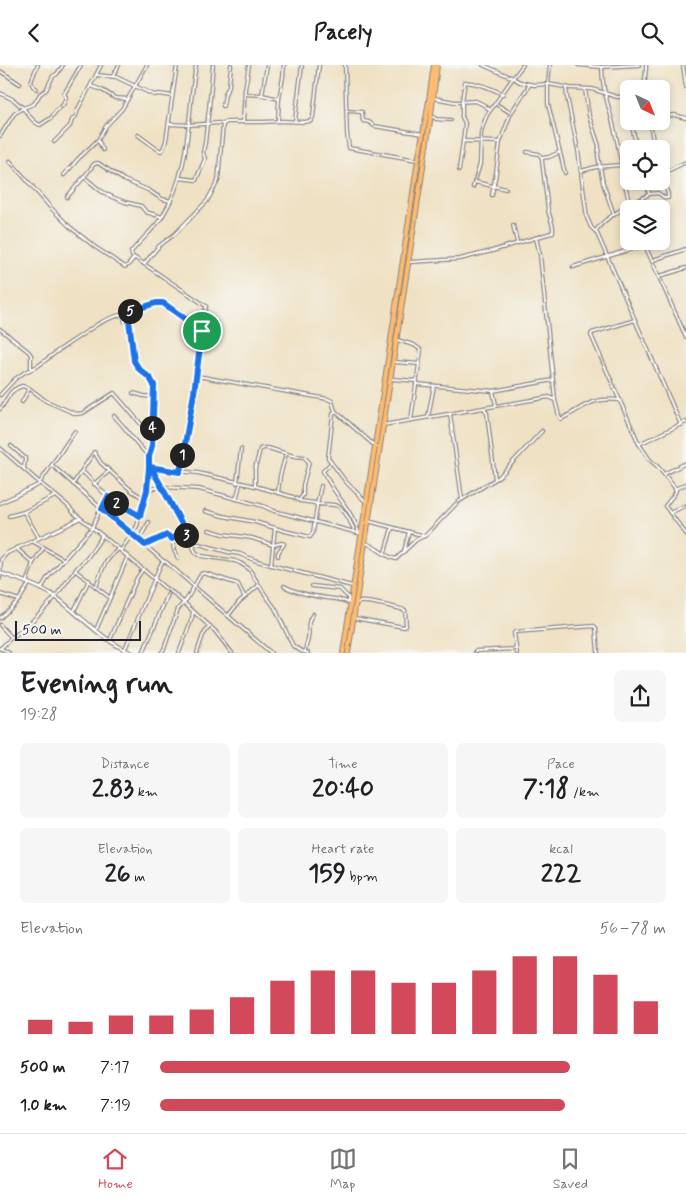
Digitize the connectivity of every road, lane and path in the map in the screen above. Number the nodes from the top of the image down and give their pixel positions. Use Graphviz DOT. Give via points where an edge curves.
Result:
graph roads {
  1 [pos="38,65"];
  2 [pos="63,65"];
  3 [pos="82,65"];
  4 [pos="101,65"];
  5 [pos="119,65"];
  6 [pos="147,65"];
  7 [pos="177,65"];
  8 [pos="196,65"];
  9 [pos="213,65"];
  10 [pos="231,65"];
  11 [pos="249,65"];
  12 [pos="267,65"];
  13 [pos="284,65"];
  14 [pos="302,65"];
  15 [pos="319,65"];
  16 [pos="345,65"];
  17 [pos="435,65"];
  18 [pos="483,65"];
  19 [pos="523,65"];
  20 [pos="550,65"];
  21 [pos="578,65"];
  22 [pos="639,65"];
  23 [pos="646,65"];
  24 [pos="683,65"];
  25 [pos="623,66"];
  26 [pos="602,67"];
  27 [pos="0,71"];
  28 [pos="96,75"];
  29 [pos="113,77"];
  30 [pos="514,79"];
  31 [pos="645,80"];
  32 [pos="20,84"];
  33 [pos="530,84"];
  34 [pos="548,84"];
  35 [pos="90,86"];
  36 [pos="135,87"];
  37 [pos="566,87"];
  38 [pos="686,87"];
  39 [pos="37,89"];
  40 [pos="585,89"];
  41 [pos="604,92"];
  42 [pos="0,93"];
  43 [pos="245,94"];
  44 [pos="503,94"];
  45 [pos="262,95"];
  46 [pos="172,96"];
  47 [pos="620,96"];
  48 [pos="433,98"];
  49 [pos="128,99"];
  50 [pos="279,99"];
  51 [pos="462,101"];
  52 [pos="495,104"];
  53 [pos="223,106"];
  54 [pos="23,108"];
  55 [pos="490,110"];
  56 [pos="347,111"];
  57 [pos="511,113"];
  58 [pos="428,115"];
  59 [pos="670,116"];
  60 [pos="686,117"];
  61 [pos="451,120"];
  62 [pos="278,121"];
  63 [pos="295,121"];
  64 [pos="243,122"];
  65 [pos="169,124"];
  66 [pos="207,124"];
  67 [pos="223,124"];
  68 [pos="189,125"];
  69 [pos="423,134"];
  70 [pos="138,135"];
  71 [pos="0,136"];
  72 [pos="98,140"];
  73 [pos="463,141"];
  74 [pos="481,141"];
  75 [pos="54,142"];
  76 [pos="500,142"];
  77 [pos="103,151"];
  78 [pos="527,152"];
  79 [pos="560,152"];
  80 [pos="542,158"];
  81 [pos="620,159"];
  82 [pos="418,160"];
  83 [pos="10,161"];
  84 [pos="686,162"];
  85 [pos="620,165"];
  86 [pos="601,167"];
  87 [pos="459,170"];
  88 [pos="670,170"];
  89 [pos="581,171"];
  90 [pos="565,173"];
  91 [pos="64,175"];
  92 [pos="84,177"];
  93 [pos="180,178"];
  94 [pos="475,182"];
  95 [pos="494,186"];
  96 [pos="473,187"];
  97 [pos="506,189"];
  98 [pos="648,190"];
  99 [pos="666,190"];
  100 [pos="649,194"];
  101 [pos="492,195"];
  102 [pos="67,197"];
  103 [pos="640,200"];
  104 [pos="170,201"];
  105 [pos="620,212"];
  106 [pos="614,215"];
  107 [pos="162,217"];
  108 [pos="513,225"];
  109 [pos="596,231"];
  110 [pos="536,238"];
  111 [pos="517,242"];
  112 [pos="686,249"];
  113 [pos="629,250"];
  114 [pos="647,250"];
  115 [pos="607,257"];
  116 [pos="135,258"];
  117 [pos="652,260"];
  118 [pos="407,262"];
  119 [pos="144,264"];
  120 [pos="573,267"];
  121 [pos="686,268"];
  122 [pos="659,276"];
  123 [pos="398,308"];
  124 [pos="128,312"];
  125 [pos="635,320"];
  126 [pos="0,329"];
  127 [pos="202,331"];
  128 [pos="686,337"];
  129 [pos="396,340"];
  130 [pos="392,361"];
  131 [pos="420,364"];
  132 [pos="32,369"];
  133 [pos="196,374"];
  134 [pos="390,379"];
  135 [pos="553,380"];
  136 [pos="416,383"];
  137 [pos="434,386"];
  138 [pos="29,389"];
  139 [pos="493,391"];
  140 [pos="133,393"];
  141 [pos="0,395"];
  142 [pos="154,397"];
  143 [pos="555,400"];
  144 [pos="620,400"];
  145 [pos="22,402"];
  146 [pos="497,406"];
  147 [pos="484,408"];
  148 [pos="0,409"];
  149 [pos="335,411"];
  150 [pos="450,414"];
  151 [pos="114,416"];
  152 [pos="428,417"];
  153 [pos="411,420"];
  154 [pos="686,422"];
  155 [pos="383,425"];
  156 [pos="681,425"];
  157 [pos="75,431"];
  158 [pos="542,431"];
  159 [pos="152,432"];
  160 [pos="639,444"];
  161 [pos="11,446"];
  162 [pos="378,447"];
  163 [pos="1,449"];
  164 [pos="241,449"];
  165 [pos="0,453"];
  166 [pos="286,454"];
  167 [pos="149,456"];
  168 [pos="686,463"];
  169 [pos="330,464"];
  170 [pos="52,466"];
  171 [pos="150,467"];
  172 [pos="24,469"];
  173 [pos="110,470"];
  174 [pos="82,471"];
  175 [pos="180,472"];
  176 [pos="663,474"];
  177 [pos="495,479"];
  178 [pos="40,483"];
  179 [pos="239,483"];
  180 [pos="73,484"];
  181 [pos="94,484"];
  182 [pos="686,484"];
  183 [pos="255,486"];
  184 [pos="321,486"];
  185 [pos="163,487"];
  186 [pos="676,489"];
  187 [pos="147,490"];
  188 [pos="278,493"];
  189 [pos="55,496"];
  190 [pos="108,497"];
  191 [pos="145,499"];
  192 [pos="236,499"];
  193 [pos="462,499"];
  194 [pos="299,500"];
  195 [pos="0,503"];
  196 [pos="366,503"];
  197 [pos="317,504"];
  198 [pos="686,505"];
  199 [pos="102,509"];
  200 [pos="204,511"];
  201 [pos="24,512"];
  202 [pos="670,513"];
  203 [pos="9,516"];
  204 [pos="140,516"];
  205 [pos="80,518"];
  206 [pos="368,521"];
  207 [pos="149,522"];
  208 [pos="315,522"];
  209 [pos="92,528"];
  210 [pos="275,528"];
  211 [pos="392,528"];
  212 [pos="209,531"];
  213 [pos="354,532"];
  214 [pos="409,532"];
  215 [pos="132,534"];
  216 [pos="686,534"];
  217 [pos="362,535"];
  218 [pos="424,536"];
  219 [pos="38,537"];
  220 [pos="102,537"];
  221 [pos="190,538"];
  222 [pos="139,539"];
  223 [pos="172,539"];
  224 [pos="32,541"];
  225 [pos="365,542"];
  226 [pos="145,545"];
  227 [pos="193,545"];
  228 [pos="273,545"];
  229 [pos="44,547"];
  230 [pos="16,548"];
  231 [pos="120,550"];
  232 [pos="362,550"];
  233 [pos="404,552"];
  234 [pos="385,553"];
  235 [pos="278,556"];
  236 [pos="128,557"];
  237 [pos="178,558"];
  238 [pos="63,559"];
  239 [pos="163,561"];
  240 [pos="33,563"];
  241 [pos="271,565"];
  242 [pos="143,569"];
  243 [pos="76,571"];
  244 [pos="0,573"];
  245 [pos="0,579"];
  246 [pos="88,580"];
  247 [pos="154,580"];
  248 [pos="27,583"];
  249 [pos="259,585"];
  250 [pos="284,585"];
  251 [pos="312,586"];
  252 [pos="354,586"];
  253 [pos="96,587"];
  254 [pos="194,587"];
  255 [pos="41,589"];
  256 [pos="0,594"];
  257 [pos="168,594"];
  258 [pos="56,596"];
  259 [pos="244,596"];
  260 [pos="110,598"];
  261 [pos="18,600"];
  262 [pos="184,603"];
  263 [pos="350,604"];
  264 [pos="356,604"];
  265 [pos="74,611"];
  266 [pos="193,612"];
  267 [pos="313,614"];
  268 [pos="228,615"];
  269 [pos="353,617"];
  270 [pos="0,618"];
  271 [pos="0,625"];
  272 [pos="210,626"];
  273 [pos="95,630"];
  274 [pos="349,633"];
  275 [pos="12,638"];
  276 [pos="110,641"];
  277 [pos="0,649"];
  278 [pos="124,649"];
  279 [pos="516,649"];
  280 [pos="475,651"];
  281 [pos="9,653"];
  282 [pos="132,653"];
  283 [pos="143,653"];
  284 [pos="161,653"];
  285 [pos="180,653"];
  286 [pos="197,653"];
  287 [pos="232,653"];
  288 [pos="271,653"];
  289 [pos="307,653"];
  290 [pos="343,653"];
  291 [pos="348,653"];
  292 [pos="517,653"];
  293 [pos="598,653"];
  1 -- 39 [label="street" via="31,82"];
  2 -- 54 [label="street" via="34,104"];
  3 -- 54 [label="street" via="65,91 63,105 50,118 39,125"];
  4 -- 28 [label="street"];
  5 -- 29 [label="street"];
  6 -- 36 [label="street"];
  7 -- 46 [label="street"];
  8 -- 68 [label="street"];
  9 -- 66 [label="street"];
  10 -- 53 [label="street"];
  11 -- 43 [label="street"];
  12 -- 45 [label="street"];
  13 -- 50 [label="street"];
  14 -- 63 [label="street"];
  15 -- 63 [label="street" via="312,119 304,123"];
  16 -- 56 [label="street"];
  17 -- 48 [label="highway"];
  17 -- 58 [label="highway"];
  18 -- 30 [label="street"];
  19 -- 30 [label="street"];
  20 -- 34 [label="street"];
  21 -- 26 [label="street"];
  22 -- 25 [label="street"];
  23 -- 31 [label="street"];
  24 -- 38 [label="street"];
  25 -- 26 [label="street"];
  26 -- 41 [label="street"];
  27 -- 32 [label="street"];
  28 -- 29 [label="street"];
  28 -- 35 [label="street"];
  29 -- 36 [label="street"];
  30 -- 33 [label="street"];
  30 -- 44 [label="street"];
  33 -- 34 [label="street"];
  33 -- 57 [label="street"];
  34 -- 37 [label="street"];
  34 -- 79 [label="street" via="548,104"];
  35 -- 49 [label="street"];
  35 -- 75 [label="street" via="70,126"];
  36 -- 46 [label="street" via="154,95"];
  36 -- 49 [label="street"];
  37 -- 40 [label="street"];
  37 -- 89 [label="street"];
  40 -- 41 [label="street"];
  40 -- 86 [label="street"];
  41 -- 47 [label="street"];
  41 -- 81 [label="street"];
  42 -- 54 [label="street"];
  43 -- 45 [label="street"];
  43 -- 64 [label="street"];
  44 -- 51 [label="street" via="465,82"];
  44 -- 52 [label="street"];
  45 -- 50 [label="street"];
  46 -- 65 [label="street"];
  48 -- 51 [label="street"];
  48 -- 58 [label="highway"];
  49 -- 72 [label="street"];
  50 -- 62 [label="street"];
  51 -- 55 [label="street" via="476,101"];
  51 -- 73 [label="street"];
  52 -- 55 [label="street"];
  52 -- 57 [label="street"];
  54 -- 71 [label="street" via="14,114"];
  55 -- 74 [label="street" via="482,125"];
  56 -- 69 [label="street" via="363,113 363,121 374,126"];
  56 -- 82 [label="street" via="349,148"];
  57 -- 76 [label="street"];
  58 -- 61 [label="street"];
  58 -- 69 [label="highway"];
  58 -- 118 [label="highway"];
  59 -- 60 [label="street"];
  62 -- 63 [label="street"];
  62 -- 64 [label="street"];
  64 -- 67 [label="street"];
  65 -- 68 [label="street"];
  65 -- 70 [label="street" via="162,150"];
  66 -- 67 [label="street"];
  66 -- 68 [label="street"];
  66 -- 93 [label="street" via="205,159 198,176 194,181"];
  67 -- 119 [label="street" via="218,181 211,195"];
  68 -- 93 [label="street"];
  69 -- 82 [label="highway"];
  72 -- 77 [label="street"];
  72 -- 91 [label="street"];
  73 -- 74 [label="street"];
  73 -- 87 [label="street"];
  74 -- 76 [label="street"];
  74 -- 94 [label="street"];
  76 -- 95 [label="street"];
  78 -- 80 [label="street" via="539,153"];
  79 -- 80 [label="street"];
  79 -- 90 [label="street"];
  80 -- 110 [label="street" via="553,230"];
  82 -- 123 [label="highway"];
  83 -- 116 [label="street" via="51,209 84,239 125,267"];
  84 -- 88 [label="street"];
  85 -- 86 [label="street"];
  86 -- 89 [label="street"];
  86 -- 106 [label="street"];
  89 -- 109 [label="street" via="587,218"];
  92 -- 102 [label="street"];
  92 -- 104 [label="street" via="98,163 124,180"];
  92 -- 107 [label="street" via="112,197 137,204 146,212"];
  93 -- 104 [label="street"];
  94 -- 95 [label="street"];
  94 -- 96 [label="street"];
  95 -- 97 [label="street"];
  95 -- 101 [label="street"];
  98 -- 100 [label="street"];
  99 -- 100 [label="street" via="666,199 658,193"];
  100 -- 103 [label="street"];
  104 -- 107 [label="street"];
  105 -- 106 [label="street"];
  106 -- 109 [label="street"];
  107 -- 116 [label="street" via="131,252"];
  108 -- 111 [label="street"];
  109 -- 115 [label="street"];
  110 -- 111 [label="street"];
  110 -- 135 [label="street"];
  111 -- 118 [label="street" via="460,259"];
  112 -- 117 [label="street"];
  113 -- 115 [label="street"];
  114 -- 117 [label="street"];
  115 -- 120 [label="street"];
  115 -- 125 [label="street"];
  116 -- 119 [label="street"];
  117 -- 122 [label="street"];
  118 -- 123 [label="highway"];
  119 -- 127 [label="street" via="206,306"];
  121 -- 122 [label="street"];
  122 -- 128 [label="street"];
  123 -- 129 [label="highway"];
  123 -- 162 [label="highway"];
  124 -- 127 [label="street" via="163,303"];
  124 -- 132 [label="street" via="104,320"];
  124 -- 142 [label="street" via="134,361 153,382"];
  125 -- 144 [label="street" via="591,334"];
  125 -- 156 [label="street"];
  126 -- 132 [label="street" via="29,352"];
  127 -- 133 [label="street"];
  129 -- 130 [label="highway"];
  129 -- 131 [label="street" via="421,349"];
  130 -- 131 [label="street"];
  130 -- 134 [label="highway"];
  131 -- 136 [label="street"];
  132 -- 141 [label="street"];
  133 -- 149 [label="street" via="328,399"];
  133 -- 175 [label="street"];
  134 -- 136 [label="street"];
  134 -- 155 [label="highway"];
  135 -- 139 [label="street"];
  135 -- 143 [label="street"];
  136 -- 137 [label="street"];
  136 -- 153 [label="street"];
  137 -- 139 [label="street"];
  137 -- 152 [label="street"];
  138 -- 145 [label="street"];
  138 -- 148 [label="street" via="18,387"];
  138 -- 159 [label="street" via="46,401 76,414 84,413 114,393 147,431"];
  139 -- 146 [label="street"];
  140 -- 142 [label="street"];
  142 -- 159 [label="street"];
  143 -- 144 [label="street" via="561,419 591,402"];
  143 -- 146 [label="street" via="549,397"];
  144 -- 160 [label="street"];
  146 -- 147 [label="street"];
  147 -- 150 [label="street"];
  147 -- 177 [label="street"];
  149 -- 162 [label="street"];
  149 -- 196 [label="street" via="328,458"];
  150 -- 152 [label="street"];
  150 -- 193 [label="street"];
  151 -- 167 [label="street"];
  152 -- 153 [label="street"];
  153 -- 155 [label="street"];
  154 -- 156 [label="street"];
  155 -- 162 [label="highway"];
  156 -- 160 [label="street"];
  157 -- 170 [label="street"];
  158 -- 177 [label="street"];
  159 -- 167 [label="street"];
  160 -- 176 [label="street"];
  161 -- 172 [label="street" via="25,458"];
  162 -- 196 [label="highway"];
  162 -- 206 [label="highway"];
  163 -- 165 [label="street"];
  163 -- 172 [label="street"];
  164 -- 179 [label="street"];
  166 -- 183 [label="street" via="260,449"];
  166 -- 188 [label="street"];
  166 -- 194 [label="street" via="304,457 309,462 303,495"];
  167 -- 171 [label="street"];
  168 -- 176 [label="street"];
  169 -- 217 [label="street" via="323,471"];
  170 -- 178 [label="street"];
  170 -- 180 [label="street"];
  171 -- 175 [label="street"];
  171 -- 185 [label="street"];
  171 -- 187 [label="street"];
  172 -- 178 [label="street"];
  173 -- 174 [label="street" via="94,452"];
  173 -- 181 [label="street"];
  173 -- 191 [label="street"];
  174 -- 180 [label="street"];
  174 -- 181 [label="street"];
  175 -- 179 [label="street"];
  176 -- 186 [label="street"];
  177 -- 193 [label="street"];
  178 -- 189 [label="street"];
  178 -- 195 [label="street"];
  179 -- 183 [label="street"];
  179 -- 192 [label="street"];
  180 -- 199 [label="street"];
  181 -- 190 [label="street"];
  182 -- 186 [label="street"];
  183 -- 188 [label="street"];
  184 -- 197 [label="street"];
  185 -- 187 [label="street"];
  185 -- 192 [label="street" via="199,489"];
  185 -- 221 [label="street"];
  186 -- 202 [label="street" via="665,505"];
  187 -- 191 [label="street"];
  188 -- 194 [label="street"];
  189 -- 201 [label="street"];
  189 -- 205 [label="street"];
  190 -- 199 [label="street"];
  190 -- 204 [label="street"];
  191 -- 204 [label="street"];
  192 -- 208 [label="street"];
  193 -- 218 [label="street"];
  194 -- 197 [label="street"];
  196 -- 217 [label="highway"];
  197 -- 208 [label="street"];
  197 -- 213 [label="street" via="338,505"];
  198 -- 202 [label="street"];
  199 -- 209 [label="street"];
  199 -- 215 [label="street"];
  200 -- 210 [label="street"];
  201 -- 203 [label="street"];
  201 -- 219 [label="street"];
  202 -- 216 [label="street"];
  204 -- 215 [label="street"];
  205 -- 209 [label="street"];
  205 -- 219 [label="street"];
  206 -- 214 [label="street"];
  206 -- 217 [label="highway"];
  207 -- 222 [label="street"];
  208 -- 210 [label="street" via="310,537"];
  208 -- 213 [label="street"];
  209 -- 220 [label="street"];
  209 -- 238 [label="street"];
  210 -- 228 [label="street"];
  211 -- 234 [label="street"];
  212 -- 228 [label="street"];
  213 -- 217 [label="street"];
  214 -- 218 [label="street"];
  214 -- 233 [label="street"];
  215 -- 222 [label="street"];
  215 -- 231 [label="street"];
  217 -- 225 [label="highway"];
  217 -- 232 [label="highway"];
  218 -- 233 [label="street"];
  219 -- 224 [label="street"];
  220 -- 231 [label="street"];
  220 -- 243 [label="street"];
  221 -- 223 [label="street" via="182,534"];
  221 -- 227 [label="street"];
  222 -- 226 [label="street"];
  223 -- 226 [label="street" via="167,535"];
  223 -- 237 [label="street"];
  224 -- 229 [label="street"];
  224 -- 230 [label="street"];
  225 -- 232 [label="highway"];
  225 -- 234 [label="street"];
  226 -- 239 [label="street"];
  227 -- 241 [label="street" via="240,554"];
  227 -- 249 [label="street" via="197,555 240,563"];
  228 -- 235 [label="street" via="284,545"];
  228 -- 241 [label="street"];
  229 -- 238 [label="street"];
  229 -- 240 [label="street"];
  230 -- 240 [label="street"];
  230 -- 244 [label="street" via="2,558"];
  231 -- 236 [label="street"];
  231 -- 253 [label="street" via="106,562"];
  232 -- 252 [label="highway"];
  232 -- 264 [label="highway"];
  233 -- 234 [label="street" via="396,559"];
  236 -- 242 [label="street"];
  236 -- 260 [label="street"];
  238 -- 255 [label="street"];
  239 -- 247 [label="street"];
  239 -- 254 [label="street"];
  240 -- 248 [label="street"];
  241 -- 252 [label="street"];
  242 -- 247 [label="street"];
  242 -- 276 [label="street"];
  243 -- 246 [label="street"];
  243 -- 258 [label="street"];
  244 -- 245 [label="street"];
  244 -- 248 [label="street"];
  246 -- 253 [label="street"];
  246 -- 265 [label="street"];
  247 -- 262 [label="street"];
  247 -- 278 [label="street"];
  248 -- 255 [label="street"];
  248 -- 261 [label="street"];
  249 -- 259 [label="street"];
  249 -- 289 [label="street" via="279,615 293,647"];
  250 -- 263 [label="street" via="297,592"];
  251 -- 263 [label="street" via="340,589"];
  252 -- 263 [label="highway"];
  253 -- 260 [label="street"];
  254 -- 259 [label="street" via="204,573 238,584"];
  254 -- 262 [label="street"];
  254 -- 268 [label="street"];
  255 -- 258 [label="street"];
  256 -- 261 [label="street"];
  257 -- 283 [label="street"];
  258 -- 265 [label="street"];
  258 -- 275 [label="street"];
  259 -- 268 [label="street"];
  260 -- 273 [label="street"];
  261 -- 270 [label="street"];
  262 -- 266 [label="street"];
  262 -- 284 [label="street" via="177,612"];
  263 -- 274 [label="highway"];
  264 -- 269 [label="highway"];
  264 -- 269 [label="street" via="388,605 405,610 406,626"];
  265 -- 273 [label="street"];
  266 -- 272 [label="street"];
  266 -- 285 [label="street"];
  267 -- 289 [label="street" via="309,619"];
  268 -- 288 [label="street"];
  269 -- 274 [label="highway"];
  271 -- 275 [label="street"];
  272 -- 286 [label="street"];
  272 -- 287 [label="street"];
  273 -- 276 [label="street"];
  274 -- 290 [label="highway"];
  274 -- 291 [label="highway"];
  275 -- 277 [label="street"];
  276 -- 278 [label="street"];
  277 -- 281 [label="street"];
  278 -- 282 [label="street"];
  279 -- 280 [label="street"];
  292 -- 293 [label="street" via="515,632 594,626"];
}
